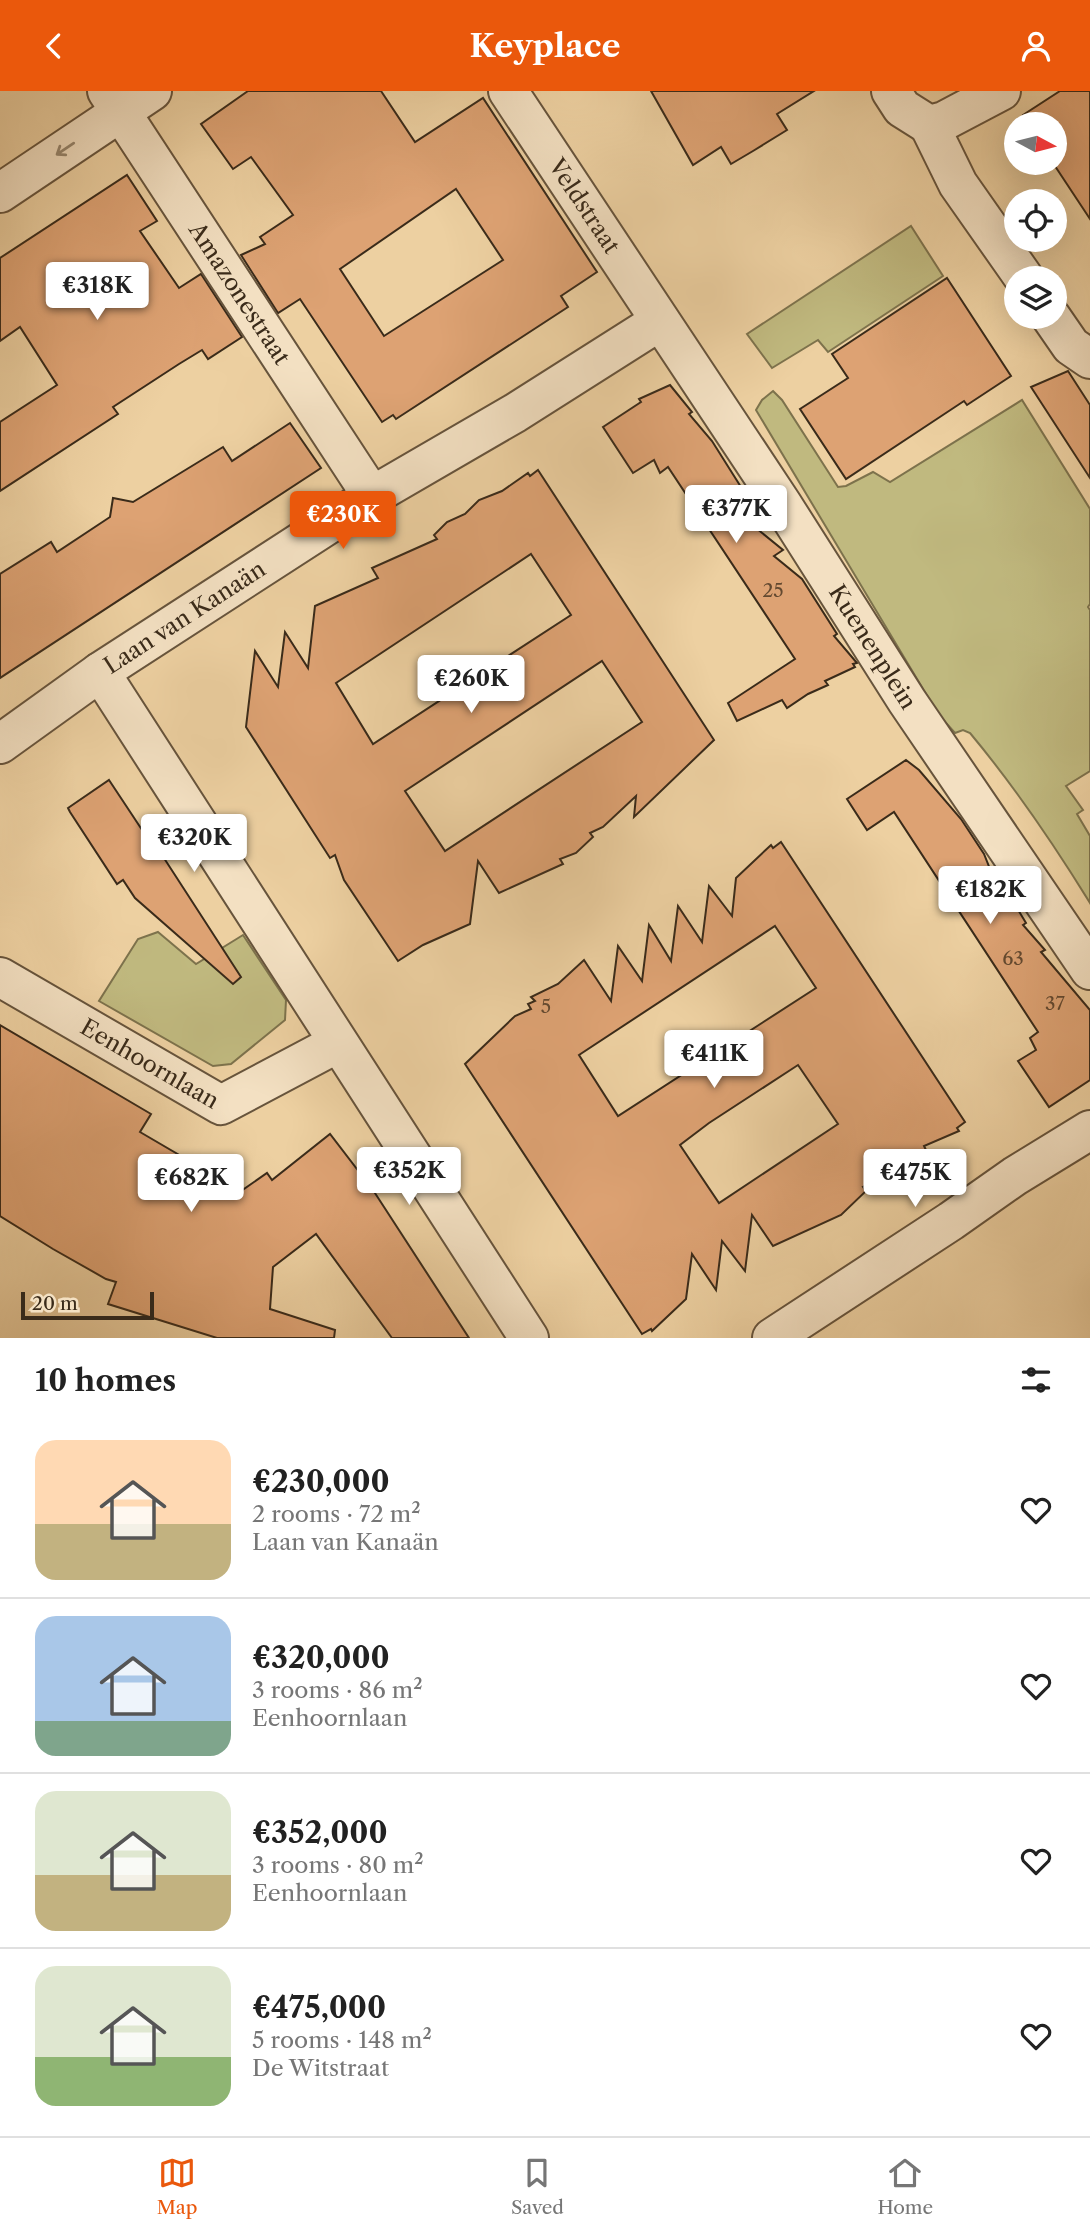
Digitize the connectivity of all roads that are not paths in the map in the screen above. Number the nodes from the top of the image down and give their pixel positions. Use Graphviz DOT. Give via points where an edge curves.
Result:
graph roads {
  1 [pos="508,91"];
  2 [pos="1001,91"];
  3 [pos="127,98"];
  4 [pos="908,108"];
  5 [pos="0,193"];
  6 [pos="1016,266"];
  7 [pos="660,321"];
  8 [pos="1059,329"];
  9 [pos="1090,359"];
  10 [pos="372,496"];
  11 [pos="100,672"];
  12 [pos="0,744"];
  13 [pos="1090,970"];
  14 [pos="0,977"];
  15 [pos="338,1043"];
  16 [pos="1090,1130"];
  17 [pos="529,1338"];
  18 [pos="772,1338"];
  1 -- 7 [label="street, Veldstraat"];
  2 -- 4 [label="street" via="944,121"];
  3 -- 5 [label="street, one-way"];
  3 -- 10 [label="street, Amazonestraat"];
  4 -- 6 [label="street"];
  7 -- 10 [label="street, Laan van Kanaän"];
  7 -- 13 [label="street, Kuenenplein" via="907,701"];
  8 -- 9 [label="street" via="1071,346"];
  10 -- 11 [label="street, Laan van Kanaän"];
  11 -- 12 [label="street, Laan van Kanaän"];
  11 -- 15 [label="street"];
  14 -- 15 [label="street, Eenhoornlaan" via="221,1105"];
  15 -- 17 [label="street"];
  16 -- 18 [label="street"];
}
